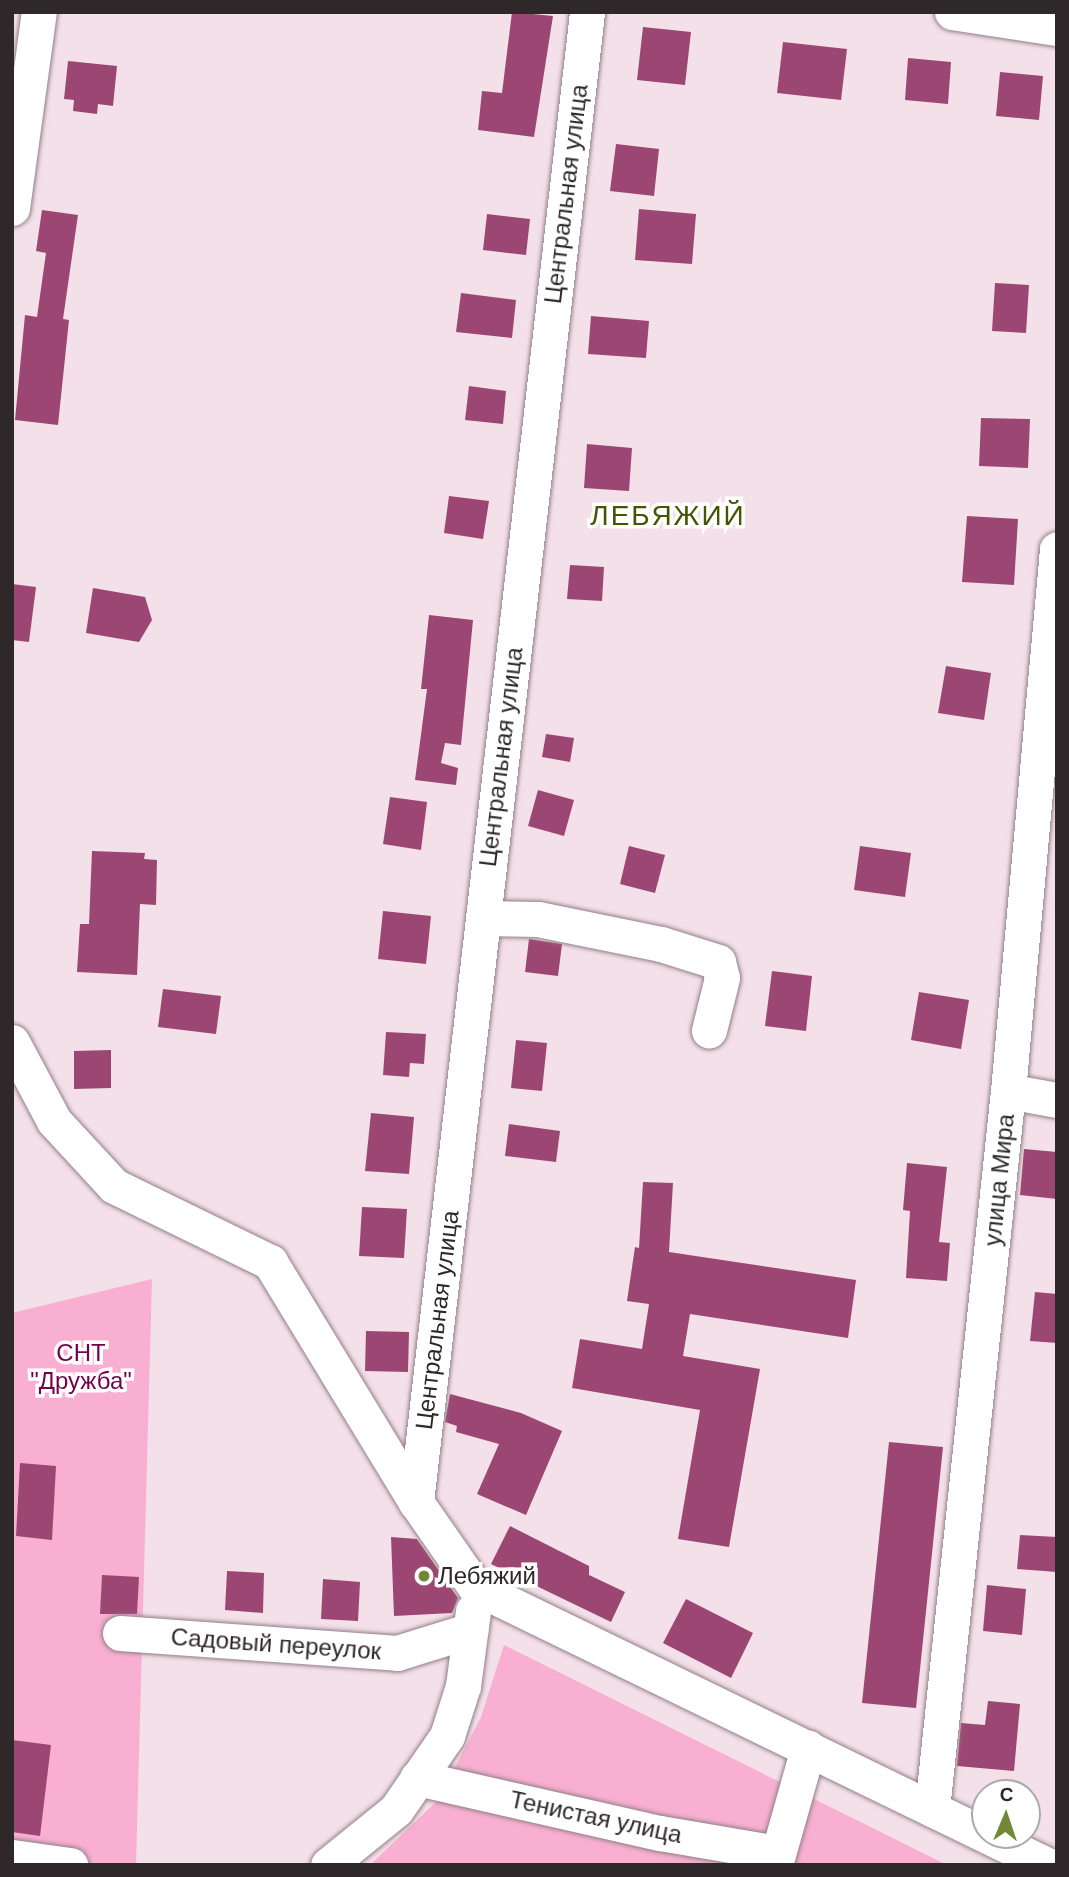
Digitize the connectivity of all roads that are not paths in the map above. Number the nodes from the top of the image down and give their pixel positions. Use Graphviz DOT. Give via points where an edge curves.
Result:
graph roads {
  1 [pos="38,12"];
  2 [pos="587,12"];
  3 [pos="952,12"];
  4 [pos="1057,28"];
  5 [pos="12,208"];
  6 [pos="1057,549"];
  7 [pos="483,918"];
  8 [pos="709,1030"];
  9 [pos="12,1042"];
  10 [pos="1008,1091"];
  11 [pos="1057,1100"];
  12 [pos="416,1502"];
  13 [pos="475,1587"];
  14 [pos="471,1630"];
  15 [pos="120,1633"];
  16 [pos="808,1748"];
  17 [pos="416,1778"];
  18 [pos="932,1809"];
  19 [pos="12,1857"];
  20 [pos="776,1859"];
  21 [pos="70,1865"];
  22 [pos="328,1865"];
  23 [pos="1047,1865"];
  1 -- 5 [label="street"];
  2 -- 7 [label="street, Центральная улица"];
  3 -- 4 [label="street"];
  6 -- 10 [label="street, улица Мира"];
  7 -- 8 [label="street" via="538,919 661,944 718,962 722,978"];
  7 -- 12 [label="street, Центральная улица"];
  9 -- 12 [label="street" via="54,1121 114,1186 270,1262"];
  10 -- 11 [label="street"];
  10 -- 18 [label="street, улица Мира"];
  12 -- 13 [label="street"];
  13 -- 14 [label="street"];
  13 -- 16 [label="street"];
  14 -- 15 [label="street, Садовый переулок" via="397,1653"];
  14 -- 17 [label="street" via="463,1686 447,1736"];
  16 -- 18 [label="street"];
  16 -- 20 [label="street"];
  17 -- 20 [label="street, Тенистая улица"];
  17 -- 22 [label="street" via="396,1810"];
  18 -- 23 [label="street"];
  19 -- 21 [label="street"];
}
